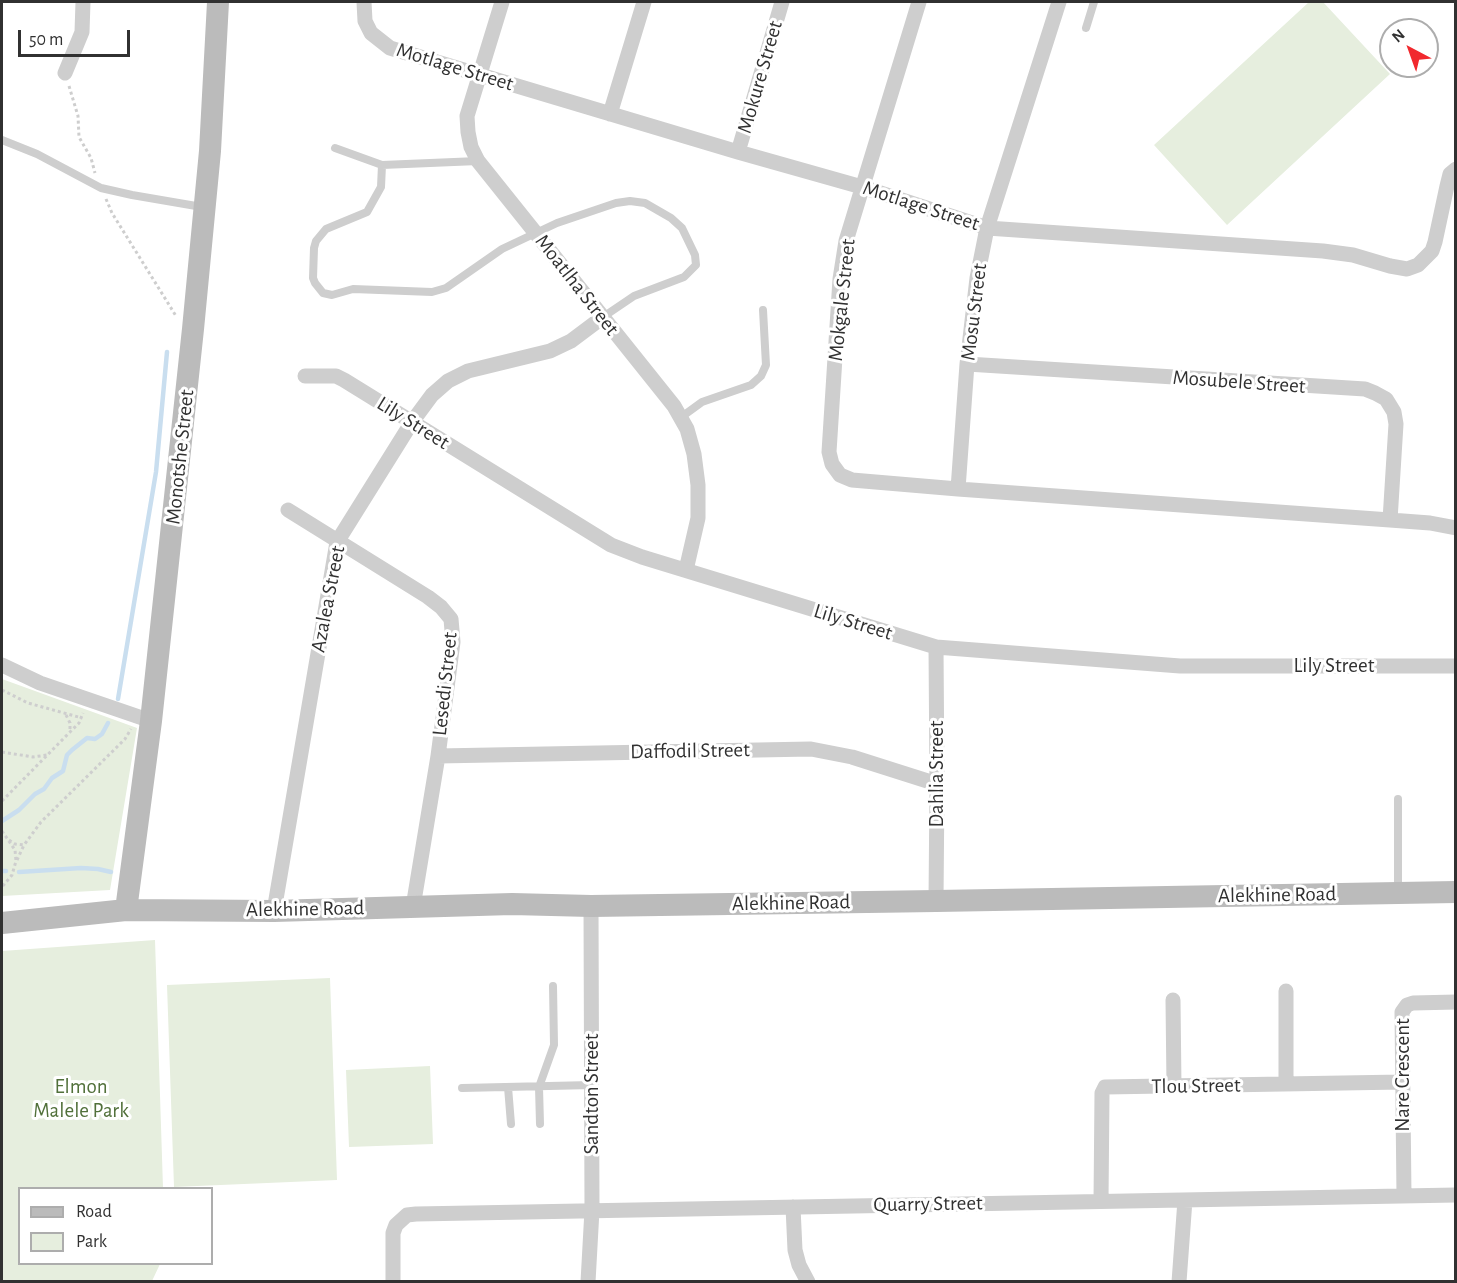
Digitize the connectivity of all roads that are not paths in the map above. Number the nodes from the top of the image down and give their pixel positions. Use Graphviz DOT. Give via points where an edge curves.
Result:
graph roads {
  1 [pos="83,2"];
  2 [pos="218,2"];
  3 [pos="364,2"];
  4 [pos="502,2"];
  5 [pos="644,2"];
  6 [pos="782,2"];
  7 [pos="919,2"];
  8 [pos="1059,2"];
  9 [pos="1094,2"];
  10 [pos="1086,28"];
  11 [pos="65,73"];
  12 [pos="479,75"];
  13 [pos="610,114"];
  14 [pos="2,140"];
  15 [pos="335,148"];
  16 [pos="738,152"];
  17 [pos="478,161"];
  18 [pos="382,165"];
  19 [pos="1455,169"];
  20 [pos="862,187"];
  21 [pos="204,207"];
  22 [pos="987,228"];
  23 [pos="537,233"];
  24 [pos="763,310"];
  25 [pos="603,317"];
  26 [pos="967,364"];
  27 [pos="305,376"];
  28 [pos="680,418"];
  29 [pos="412,422"];
  30 [pos="958,489"];
  31 [pos="288,510"];
  32 [pos="1390,520"];
  33 [pos="1455,528"];
  34 [pos="337,542"];
  35 [pos="686,570"];
  36 [pos="936,647"];
  37 [pos="2,665"];
  38 [pos="1455,666"];
  39 [pos="145,719"];
  40 [pos="438,756"];
  41 [pos="938,784"];
  42 [pos="1398,799"];
  43 [pos="1455,892"];
  44 [pos="1398,893"];
  45 [pos="936,901"];
  46 [pos="591,906"];
  47 [pos="413,908"];
  48 [pos="126,910"];
  49 [pos="274,910"];
  50 [pos="2,923"];
  51 [pos="553,986"];
  52 [pos="1286,991"];
  53 [pos="1173,1000"];
  54 [pos="1455,1002"];
  55 [pos="1402,1082"];
  56 [pos="1286,1084"];
  57 [pos="592,1085"];
  58 [pos="1174,1086"];
  59 [pos="539,1087"];
  60 [pos="462,1088"];
  61 [pos="508,1088"];
  62 [pos="512,1124"];
  63 [pos="540,1124"];
  64 [pos="1455,1195"];
  65 [pos="1404,1196"];
  66 [pos="1185,1200"];
  67 [pos="1101,1201"];
  68 [pos="793,1207"];
  69 [pos="592,1210"];
  70 [pos="393,1281"];
  71 [pos="588,1281"];
  72 [pos="808,1281"];
  73 [pos="1179,1281"];
  1 -- 11 [label="street" via="82,32"];
  2 -- 21 [label="street, Monotshe Street"];
  3 -- 12 [label="street, Motlage Street" via="365,21 380,42"];
  4 -- 12 [label="street, Moatlha Street"];
  5 -- 13 [label="street"];
  6 -- 16 [label="street, Mokure Street"];
  7 -- 20 [label="street, Mokgale Street"];
  8 -- 22 [label="street, Mosu Street"];
  9 -- 10 [label="lane"];
  12 -- 13 [label="street, Motlage Street"];
  12 -- 17 [label="street, Moatlha Street" via="467,116"];
  13 -- 16 [label="street, Motlage Street"];
  14 -- 21 [label="lane" via="101,188"];
  15 -- 18 [label="lane"];
  16 -- 20 [label="street, Motlage Street"];
  17 -- 18 [label="lane"];
  17 -- 23 [label="street, Moatlha Street"];
  18 -- 23 [label="lane" via="381,187 367,212 326,229 316,241 313,278 327,295 353,289 432,292 446,288 502,249"];
  19 -- 22 [label="street, Motlage Street" via="1450,174 1431,251 1418,265 1407,269 1323,251"];
  20 -- 22 [label="street, Motlage Street"];
  20 -- 30 [label="street, Mokgale Street" via="840,279 829,445 832,464 840,475 852,480"];
  21 -- 39 [label="street, Monotshe Street" via="194,329"];
  22 -- 26 [label="street, Mosu Street"];
  23 -- 25 [label="street, Moatlha Street"];
  23 -- 25 [label="lane" via="585,212 630,201 645,202 682,228 695,255 696,265 691,272 634,296"];
  24 -- 28 [label="lane" via="766,365 761,376 751,385 702,402"];
  25 -- 28 [label="street, Moatlha Street"];
  25 -- 29 [label="street, Azalea Street" via="550,351 468,371 448,381"];
  26 -- 30 [label="street, Mosu Street"];
  26 -- 32 [label="street, Mosubele Street" via="1365,389 1386,399 1394,412"];
  27 -- 29 [label="street, Lily Street" via="336,376"];
  28 -- 35 [label="street, Moatlha Street" via="694,454 698,485 698,518"];
  29 -- 34 [label="street, Azalea Street"];
  29 -- 35 [label="street, Lily Street" via="611,545"];
  30 -- 32 [label="street"];
  31 -- 34 [label="street, Lesedi Street"];
  32 -- 33 [label="street"];
  34 -- 40 [label="street, Lesedi Street" via="428,597 451,620 453,642"];
  34 -- 49 [label="street, Azalea Street"];
  35 -- 36 [label="street, Lily Street"];
  36 -- 38 [label="street, Lily Street" via="1180,666"];
  36 -- 41 [label="street, Dahlia Street"];
  37 -- 39 [label="street" via="40,683"];
  39 -- 48 [label="street, Monotshe Street"];
  40 -- 41 [label="street, Daffodil Street" via="811,749 852,757"];
  40 -- 47 [label="street, Lesedi Street"];
  41 -- 45 [label="street, Dahlia Street"];
  42 -- 44 [label="lane"];
  43 -- 44 [label="street, Alekhine Road"];
  44 -- 45 [label="street, Alekhine Road"];
  45 -- 46 [label="street, Alekhine Road"];
  46 -- 47 [label="street, Alekhine Road"];
  46 -- 57 [label="street, Sandton Street"];
  47 -- 49 [label="street, Alekhine Road"];
  48 -- 49 [label="street, Alekhine Road"];
  48 -- 50 [label="street, Alekhine Road"];
  51 -- 59 [label="lane" via="554,1044"];
  52 -- 56 [label="street"];
  53 -- 58 [label="street"];
  54 -- 55 [label="street, Nare Crescent" via="1413,1003 1403,1008"];
  55 -- 56 [label="street, Tlou Street"];
  55 -- 65 [label="street, Nare Crescent"];
  56 -- 58 [label="street, Tlou Street"];
  57 -- 59 [label="lane"];
  57 -- 69 [label="street, Sandton Street"];
  58 -- 67 [label="street, Tlou Street" via="1103,1090"];
  59 -- 61 [label="lane"];
  59 -- 63 [label="lane"];
  60 -- 61 [label="lane"];
  61 -- 62 [label="lane"];
  64 -- 65 [label="street, Quarry Street"];
  65 -- 66 [label="street, Quarry Street"];
  66 -- 67 [label="street, Quarry Street"];
  66 -- 73 [label="street"];
  67 -- 68 [label="street, Quarry Street"];
  68 -- 69 [label="street, Quarry Street"];
  68 -- 72 [label="street" via="795,1250"];
  69 -- 70 [label="street, Quarry Street" via="416,1214 401,1219 393,1233"];
  69 -- 71 [label="street, Sandton Street"];
}
